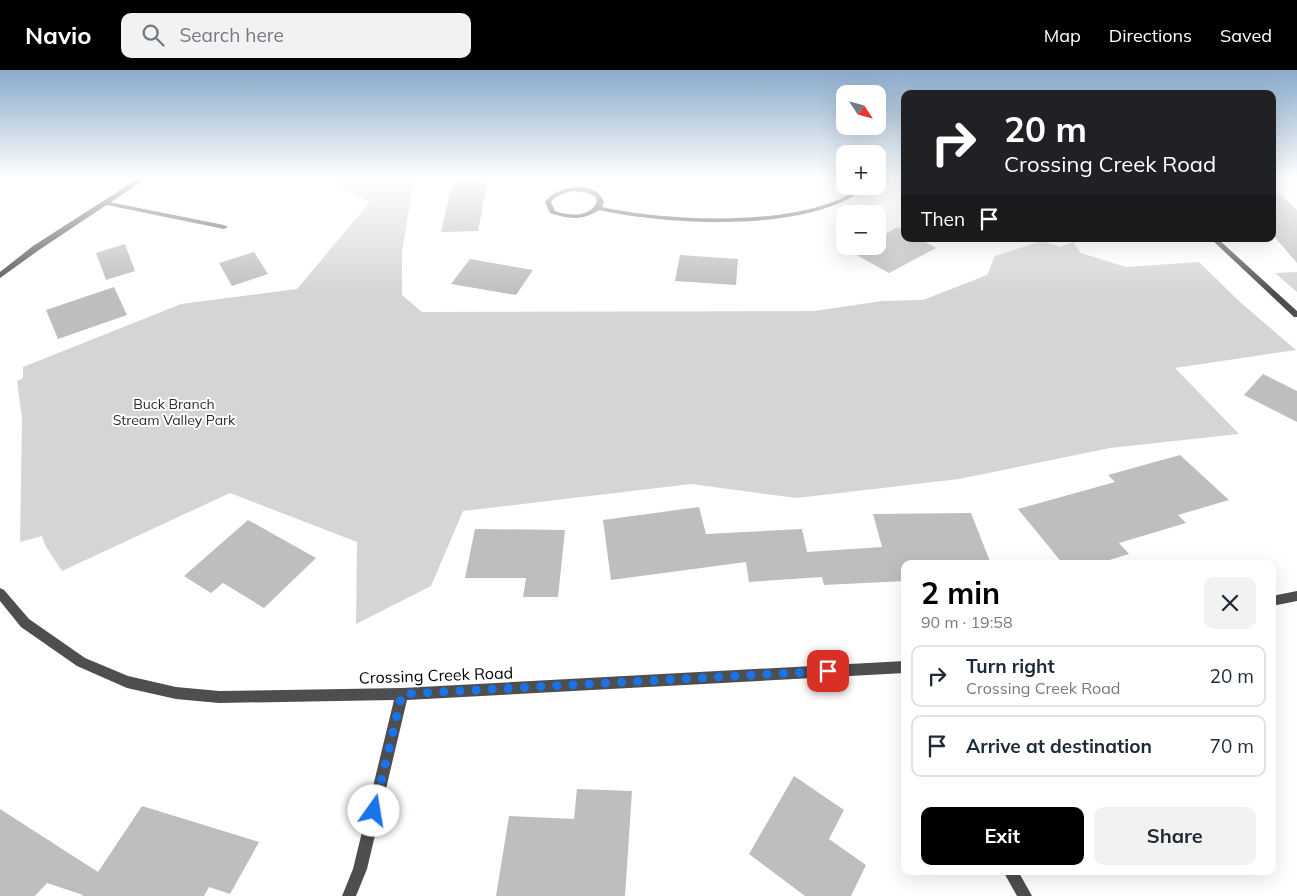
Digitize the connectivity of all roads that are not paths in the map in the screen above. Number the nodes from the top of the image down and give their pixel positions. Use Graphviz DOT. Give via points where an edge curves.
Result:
graph roads {
  1 [pos="84,217"];
  2 [pos="169,217"];
  3 [pos="636,217"];
  4 [pos="770,217"];
  5 [pos="224,228"];
  6 [pos="1217,242"];
  7 [pos="0,276"];
  8 [pos="1297,315"];
  9 [pos="0,593"];
  10 [pos="1297,596"];
  11 [pos="1276,600"];
  12 [pos="901,667"];
  13 [pos="402,694"];
  14 [pos="1012,875"];
  15 [pos="349,896"];
  16 [pos="1025,896"];
  1 -- 7 [label="street"];
  2 -- 5 [label="street"];
  3 -- 4 [label="street"];
  6 -- 8 [label="street"];
  9 -- 13 [label="street, Crossing Creek Road" via="25,623 81,662 127,682 176,693 219,697"];
  10 -- 11 [label="street"];
  12 -- 13 [label="street, Crossing Creek Road"];
  13 -- 15 [label="street" via="360,869"];
  14 -- 16 [label="street"];
}
